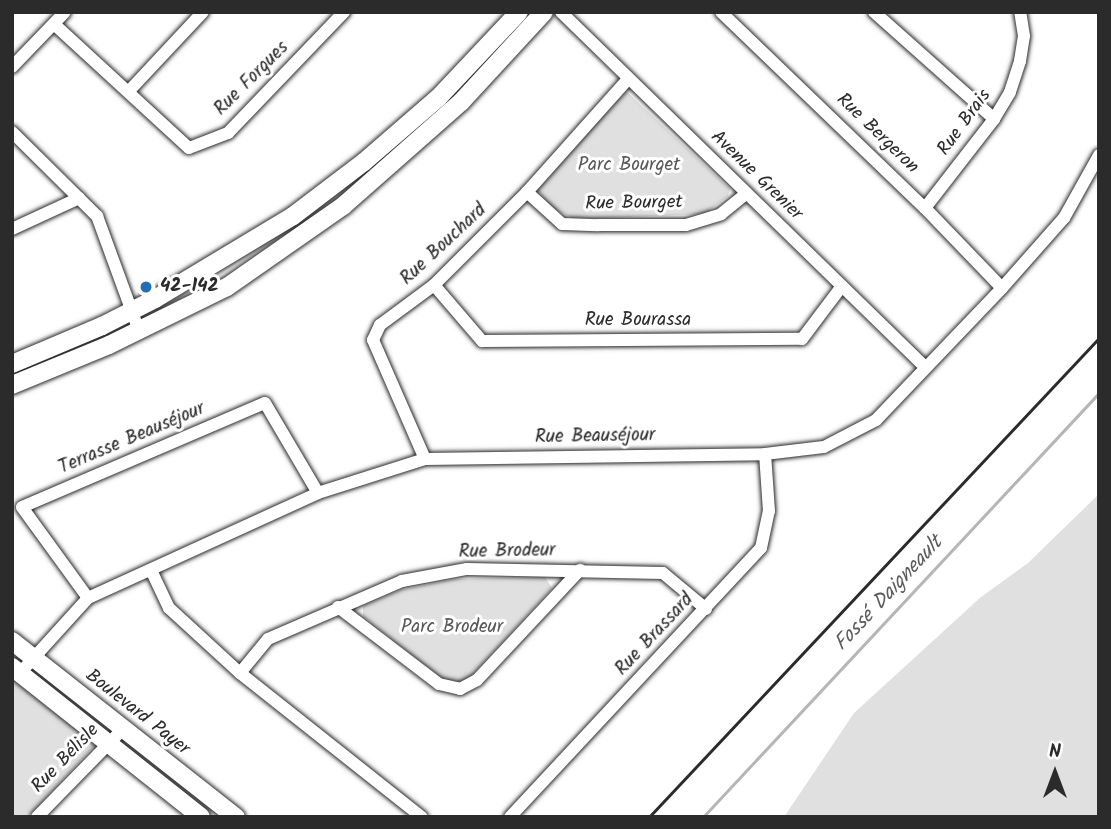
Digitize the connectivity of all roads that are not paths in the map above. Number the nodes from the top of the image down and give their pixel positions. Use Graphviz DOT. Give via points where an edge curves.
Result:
graph roads {
  1 [pos="65,12"];
  2 [pos="203,12"];
  3 [pos="344,12"];
  4 [pos="519,12"];
  5 [pos="544,12"];
  6 [pos="561,12"];
  7 [pos="721,12"];
  8 [pos="874,12"];
  9 [pos="1020,12"];
  10 [pos="54,24"];
  11 [pos="12,67"];
  12 [pos="628,79"];
  13 [pos="129,91"];
  14 [pos="994,119"];
  15 [pos="12,132"];
  16 [pos="1099,155"];
  17 [pos="527,192"];
  18 [pos="746,194"];
  19 [pos="79,198"];
  20 [pos="925,208"];
  21 [pos="12,229"];
  22 [pos="433,285"];
  23 [pos="842,286"];
  24 [pos="1002,288"];
  25 [pos="131,310"];
  26 [pos="139,331"];
  27 [pos="12,364"];
  28 [pos="925,367"];
  29 [pos="12,385"];
  30 [pos="765,454"];
  31 [pos="425,459"];
  32 [pos="318,493"];
  33 [pos="151,570"];
  34 [pos="580,570"];
  35 [pos="88,598"];
  36 [pos="338,607"];
  37 [pos="706,609"];
  38 [pos="12,641"];
  39 [pos="35,658"];
  40 [pos="16,670"];
  41 [pos="240,673"];
  42 [pos="123,729"];
  43 [pos="106,744"];
  44 [pos="37,817"];
  45 [pos="201,817"];
  46 [pos="236,817"];
  47 [pos="422,817"];
  48 [pos="510,817"];
  1 -- 10 [label="street"];
  2 -- 13 [label="street"];
  3 -- 13 [label="street, Rue Forgues" via="228,133 189,148"];
  4 -- 25 [label="main road" via="438,98 354,170 293,216"];
  5 -- 26 [label="main road" via="461,102 343,206 227,287"];
  6 -- 12 [label="street, Avenue Grenier"];
  7 -- 20 [label="street, Rue Bergeron"];
  8 -- 14 [label="street"];
  9 -- 14 [label="street, Rue Brais" via="1024,36 1020,61 1010,92"];
  10 -- 11 [label="street"];
  10 -- 13 [label="street, Rue Forgues"];
  12 -- 17 [label="street, Rue Bouchard"];
  12 -- 18 [label="street, Avenue Grenier"];
  14 -- 20 [label="street, Rue Brais"];
  15 -- 19 [label="street"];
  16 -- 24 [label="street, Rue Beauséjour" via="1064,218"];
  17 -- 18 [label="street, Rue Bourget" via="562,224 598,225 686,225 721,214"];
  17 -- 22 [label="street, Rue Bouchard"];
  18 -- 23 [label="street, Avenue Grenier"];
  19 -- 21 [label="street"];
  19 -- 25 [label="street" via="97,216"];
  20 -- 24 [label="street, Rue Bergeron"];
  22 -- 23 [label="street, Rue Bourassa" via="482,341 802,340"];
  22 -- 31 [label="street, Rue Bouchard" via="380,325 373,340"];
  23 -- 28 [label="street, Avenue Grenier"];
  24 -- 28 [label="street, Rue Beauséjour"];
  25 -- 26 [label="street"];
  25 -- 27 [label="main road"];
  26 -- 29 [label="main road"];
  28 -- 30 [label="street, Rue Beauséjour" via="876,420 824,447"];
  30 -- 31 [label="street, Rue Beauséjour"];
  30 -- 37 [label="street, Rue Brassard" via="769,511 761,548"];
  31 -- 32 [label="street, Rue Beauséjour"];
  32 -- 33 [label="street, Rue Beauséjour"];
  32 -- 35 [label="street, Terrasse Beauséjour" via="265,403 22,507"];
  33 -- 35 [label="street, Rue Beauséjour"];
  33 -- 41 [label="street" via="169,608"];
  34 -- 36 [label="street, Rue Brodeur" via="467,569 402,581"];
  34 -- 36 [label="street" via="477,680 460,689 439,684"];
  34 -- 37 [label="street, Rue Brodeur" via="663,573"];
  35 -- 39 [label="street, Rue Beauséjour"];
  36 -- 41 [label="street, Rue Brodeur" via="268,639"];
  37 -- 48 [label="street, Rue Brassard"];
  38 -- 39 [label="main road, Boulevard Payer"];
  39 -- 40 [label="street, Rue Beauséjour"];
  39 -- 42 [label="main road, Boulevard Payer"];
  40 -- 43 [label="main road"];
  41 -- 47 [label="street"];
  42 -- 43 [label="street, Rue Bélisle"];
  42 -- 46 [label="main road, Boulevard Payer"];
  43 -- 44 [label="street, Rue Bélisle"];
  43 -- 45 [label="main road"];
}
